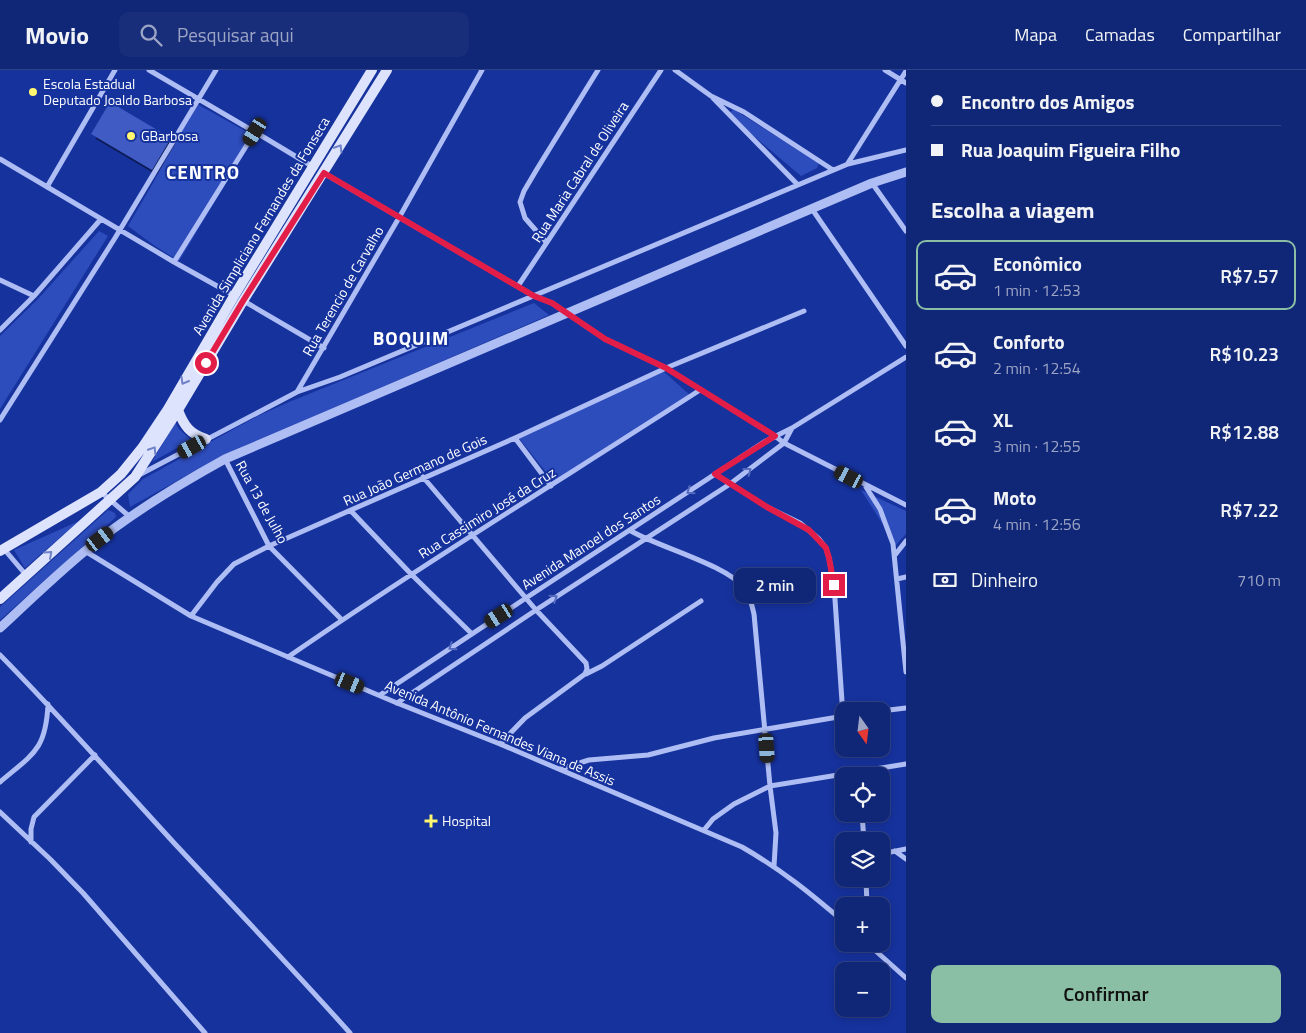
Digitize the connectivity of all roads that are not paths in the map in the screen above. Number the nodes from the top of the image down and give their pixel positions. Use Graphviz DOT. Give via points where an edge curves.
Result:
graph roads {
  1 [pos="115,70"];
  2 [pos="149,70"];
  3 [pos="216,70"];
  4 [pos="372,70"];
  5 [pos="387,70"];
  6 [pos="482,70"];
  7 [pos="598,70"];
  8 [pos="660,70"];
  9 [pos="675,70"];
  10 [pos="885,70"];
  11 [pos="906,71"];
  12 [pos="900,80"];
  13 [pos="906,83"];
  14 [pos="712,96"];
  15 [pos="198,99"];
  16 [pos="255,132"];
  17 [pos="906,150"];
  18 [pos="0,160"];
  19 [pos="848,164"];
  20 [pos="312,167"];
  21 [pos="833,170"];
  22 [pos="906,172"];
  23 [pos="324,173"];
  24 [pos="872,183"];
  25 [pos="798,184"];
  26 [pos="47,187"];
  27 [pos="812,209"];
  28 [pos="400,216"];
  29 [pos="100,219"];
  30 [pos="120,229"];
  31 [pos="906,231"];
  32 [pos="546,242"];
  33 [pos="174,262"];
  34 [pos="0,280"];
  35 [pos="518,286"];
  36 [pos="34,296"];
  37 [pos="534,296"];
  38 [pos="238,298"];
  39 [pos="804,311"];
  40 [pos="566,314"];
  41 [pos="0,330"];
  42 [pos="906,346"];
  43 [pos="324,348"];
  44 [pos="906,357"];
  45 [pos="666,368"];
  46 [pos="700,390"];
  47 [pos="297,392"];
  48 [pos="178,410"];
  49 [pos="0,420"];
  50 [pos="792,428"];
  51 [pos="775,436"];
  52 [pos="516,438"];
  53 [pos="206,439"];
  54 [pos="784,444"];
  55 [pos="225,458"];
  56 [pos="715,474"];
  57 [pos="135,477"];
  58 [pos="423,477"];
  59 [pos="730,484"];
  60 [pos="551,486"];
  61 [pos="865,486"];
  62 [pos="101,492"];
  63 [pos="110,500"];
  64 [pos="906,505"];
  65 [pos="351,511"];
  66 [pos="130,517"];
  67 [pos="630,530"];
  68 [pos="474,535"];
  69 [pos="644,539"];
  70 [pos="906,541"];
  71 [pos="269,546"];
  72 [pos="2,550"];
  73 [pos="85,551"];
  74 [pos="895,555"];
  75 [pos="411,574"];
  76 [pos="26,575"];
  77 [pos="906,577"];
  78 [pos="897,579"];
  79 [pos="526,598"];
  80 [pos="0,599"];
  81 [pos="701,601"];
  82 [pos="536,610"];
  83 [pos="191,616"];
  84 [pos="342,620"];
  85 [pos="0,628"];
  86 [pos="472,634"];
  87 [pos="905,642"];
  88 [pos="0,655"];
  89 [pos="288,657"];
  90 [pos="906,672"];
  91 [pos="585,674"];
  92 [pos="380,696"];
  93 [pos="843,702"];
  94 [pos="397,703"];
  95 [pos="48,704"];
  96 [pos="906,708"];
  97 [pos="890,710"];
  98 [pos="835,717"];
  99 [pos="765,729"];
  100 [pos="500,744"];
  101 [pos="95,755"];
  102 [pos="906,764"];
  103 [pos="890,767"];
  104 [pos="560,769"];
  105 [pos="835,777"];
  106 [pos="0,782"];
  107 [pos="770,786"];
  108 [pos="0,812"];
  109 [pos="704,830"];
  110 [pos="31,842"];
  111 [pos="906,849"];
  112 [pos="895,850"];
  113 [pos="890,851"];
  114 [pos="906,860"];
  115 [pos="774,866"];
  116 [pos="835,914"];
  117 [pos="877,952"];
  118 [pos="906,978"];
  119 [pos="204,1033"];
  120 [pos="350,1033"];
  1 -- 26 [label="street"];
  2 -- 15 [label="street"];
  3 -- 15 [label="street"];
  4 -- 20 [label="main road, Avenida Simpliciano Fernandes da Fonseca"];
  23 -- 5 [label="main road, Avenida Simpliciano Fernandes da Fonseca, one-way"];
  6 -- 28 [label="street, Rua Terencio de Carvalho"];
  7 -- 32 [label="street" via="536,169 520,202 525,218"];
  8 -- 32 [label="street, Rua Maria Cabral de Oliveira"];
  9 -- 14 [label="street"];
  10 -- 12 [label="street"];
  11 -- 12 [label="street"];
  12 -- 13 [label="street"];
  12 -- 19 [label="street"];
  14 -- 21 [label="street" via="744,112"];
  14 -- 25 [label="street"];
  15 -- 16 [label="street"];
  15 -- 30 [label="street"];
  16 -- 20 [label="street"];
  16 -- 33 [label="street"];
  17 -- 19 [label="street"];
  18 -- 26 [label="street"];
  19 -- 21 [label="street"];
  20 -- 23 [label="street"];
  20 -- 38 [label="main road, Avenida Simpliciano Fernandes da Fonseca"];
  21 -- 25 [label="street"];
  22 -- 24 [label="street"];
  23 -- 28 [label="street"];
  23 -- 38 [label="main road, Avenida Simpliciano Fernandes da Fonseca"];
  24 -- 27 [label="street"];
  24 -- 31 [label="street"];
  25 -- 37 [label="street"];
  26 -- 29 [label="street"];
  27 -- 40 [label="street"];
  27 -- 42 [label="street"];
  28 -- 35 [label="street"];
  28 -- 43 [label="street, Rua Terencio de Carvalho"];
  29 -- 30 [label="street"];
  29 -- 36 [label="street"];
  30 -- 33 [label="street"];
  30 -- 49 [label="street"];
  32 -- 35 [label="street, Rua Maria Cabral de Oliveira"];
  33 -- 38 [label="street"];
  34 -- 36 [label="street"];
  35 -- 37 [label="street"];
  36 -- 41 [label="street"];
  37 -- 40 [label="street" via="552,303"];
  37 -- 47 [label="street" via="340,378"];
  38 -- 43 [label="street"];
  38 -- 48 [label="main road, Avenida Simpliciano Fernandes da Fonseca"];
  38 -- 62 [label="main road, Avenida Simpliciano Fernandes da Fonseca, one-way" via="158,425 127,466"];
  39 -- 45 [label="street, Rua João Germano de Gois"];
  40 -- 45 [label="street" via="605,339"];
  40 -- 55 [label="street"];
  43 -- 47 [label="street, Rua Terencio de Carvalho"];
  44 -- 50 [label="street, Avenida Manoel dos Santos"];
  45 -- 46 [label="street"];
  45 -- 52 [label="street, Rua João Germano de Gois"];
  46 -- 51 [label="street"];
  46 -- 60 [label="street, Rua Cassimiro José da Cruz"];
  47 -- 53 [label="street"];
  48 -- 53 [label="main road" via="188,429"];
  57 -- 48 [label="main road, Avenida Simpliciano Fernandes da Fonseca, one-way"];
  50 -- 51 [label="street, Avenida Manoel dos Santos"];
  50 -- 54 [label="street, Avenida Manoel dos Santos"];
  51 -- 54 [label="street"];
  51 -- 56 [label="street, Avenida Manoel dos Santos"];
  52 -- 58 [label="street, Rua João Germano de Gois"];
  52 -- 60 [label="street"];
  53 -- 57 [label="street"];
  59 -- 54 [label="street, Avenida Manoel dos Santos, one-way"];
  54 -- 61 [label="street"];
  55 -- 66 [label="street"];
  55 -- 71 [label="street, Rua 13 de Julho"];
  56 -- 59 [label="street"];
  56 -- 67 [label="street, Avenida Manoel dos Santos, one-way"];
  57 -- 63 [label="main road, Avenida Simpliciano Fernandes da Fonseca"];
  58 -- 65 [label="street, Rua João Germano de Gois"];
  58 -- 68 [label="street"];
  59 -- 69 [label="street, Avenida Manoel dos Santos"];
  59 -- 93 [label="street" via="800,523 826,548 834,585"];
  60 -- 68 [label="street, Rua Cassimiro José da Cruz"];
  61 -- 64 [label="street"];
  61 -- 74 [label="street" via="887,524"];
  62 -- 63 [label="street"];
  62 -- 72 [label="main road, Avenida Simpliciano Fernandes da Fonseca"];
  63 -- 66 [label="street"];
  76 -- 63 [label="main road, Avenida Simpliciano Fernandes da Fonseca, one-way"];
  65 -- 71 [label="street, Rua João Germano de Gois"];
  65 -- 75 [label="street"];
  66 -- 73 [label="street"];
  67 -- 69 [label="street"];
  67 -- 79 [label="street, Avenida Manoel dos Santos"];
  68 -- 75 [label="street, Rua Cassimiro José da Cruz"];
  68 -- 79 [label="street"];
  82 -- 69 [label="street, Avenida Manoel dos Santos, one-way"];
  69 -- 99 [label="street" via="722,572 744,588 754,614"];
  70 -- 74 [label="street"];
  71 -- 83 [label="street, Rua João Germano de Gois" via="234,564"];
  71 -- 84 [label="street, Rua 13 de Julho"];
  72 -- 76 [label="street"];
  73 -- 83 [label="street, Avenida Antônio Fernandes Viana de Assis"];
  73 -- 85 [label="street"];
  74 -- 78 [label="street"];
  75 -- 84 [label="street, Rua Cassimiro José da Cruz"];
  75 -- 86 [label="street"];
  76 -- 80 [label="main road, Avenida Simpliciano Fernandes da Fonseca"];
  77 -- 78 [label="street"];
  78 -- 87 [label="street"];
  79 -- 82 [label="street"];
  79 -- 86 [label="street, Avenida Manoel dos Santos"];
  81 -- 91 [label="street"];
  82 -- 91 [label="street" via="586,663"];
  82 -- 94 [label="street, Avenida Manoel dos Santos"];
  83 -- 89 [label="street, Avenida Antônio Fernandes Viana de Assis"];
  84 -- 89 [label="street, Rua Cassimiro José da Cruz"];
  86 -- 92 [label="street, Avenida Manoel dos Santos, one-way"];
  87 -- 90 [label="street"];
  88 -- 95 [label="street"];
  89 -- 92 [label="street, Avenida Antônio Fernandes Viana de Assis"];
  91 -- 100 [label="street" via="525,718"];
  92 -- 94 [label="street, Avenida Antônio Fernandes Viana de Assis"];
  94 -- 100 [label="street, Avenida Antônio Fernandes Viana de Assis"];
  95 -- 101 [label="street"];
  95 -- 106 [label="street" via="41,743"];
  96 -- 97 [label="street"];
  98 -- 99 [label="street"];
  99 -- 104 [label="street" via="648,755 589,760"];
  99 -- 107 [label="street"];
  100 -- 104 [label="street, Avenida Antônio Fernandes Viana de Assis"];
  101 -- 110 [label="street" via="34,817"];
  101 -- 120 [label="street"];
  102 -- 103 [label="street"];
  104 -- 109 [label="street, Avenida Antônio Fernandes Viana de Assis"];
  105 -- 107 [label="street"];
  107 -- 109 [label="street" via="734,804"];
  107 -- 115 [label="street" via="776,833"];
  108 -- 110 [label="street"];
  109 -- 115 [label="street, Avenida Antônio Fernandes Viana de Assis"];
  110 -- 119 [label="street" via="83,893"];
  111 -- 112 [label="street"];
  112 -- 113 [label="street"];
  112 -- 114 [label="street"];
  115 -- 116 [label="street, Avenida Antônio Fernandes Viana de Assis"];
  117 -- 118 [label="street"];
}
